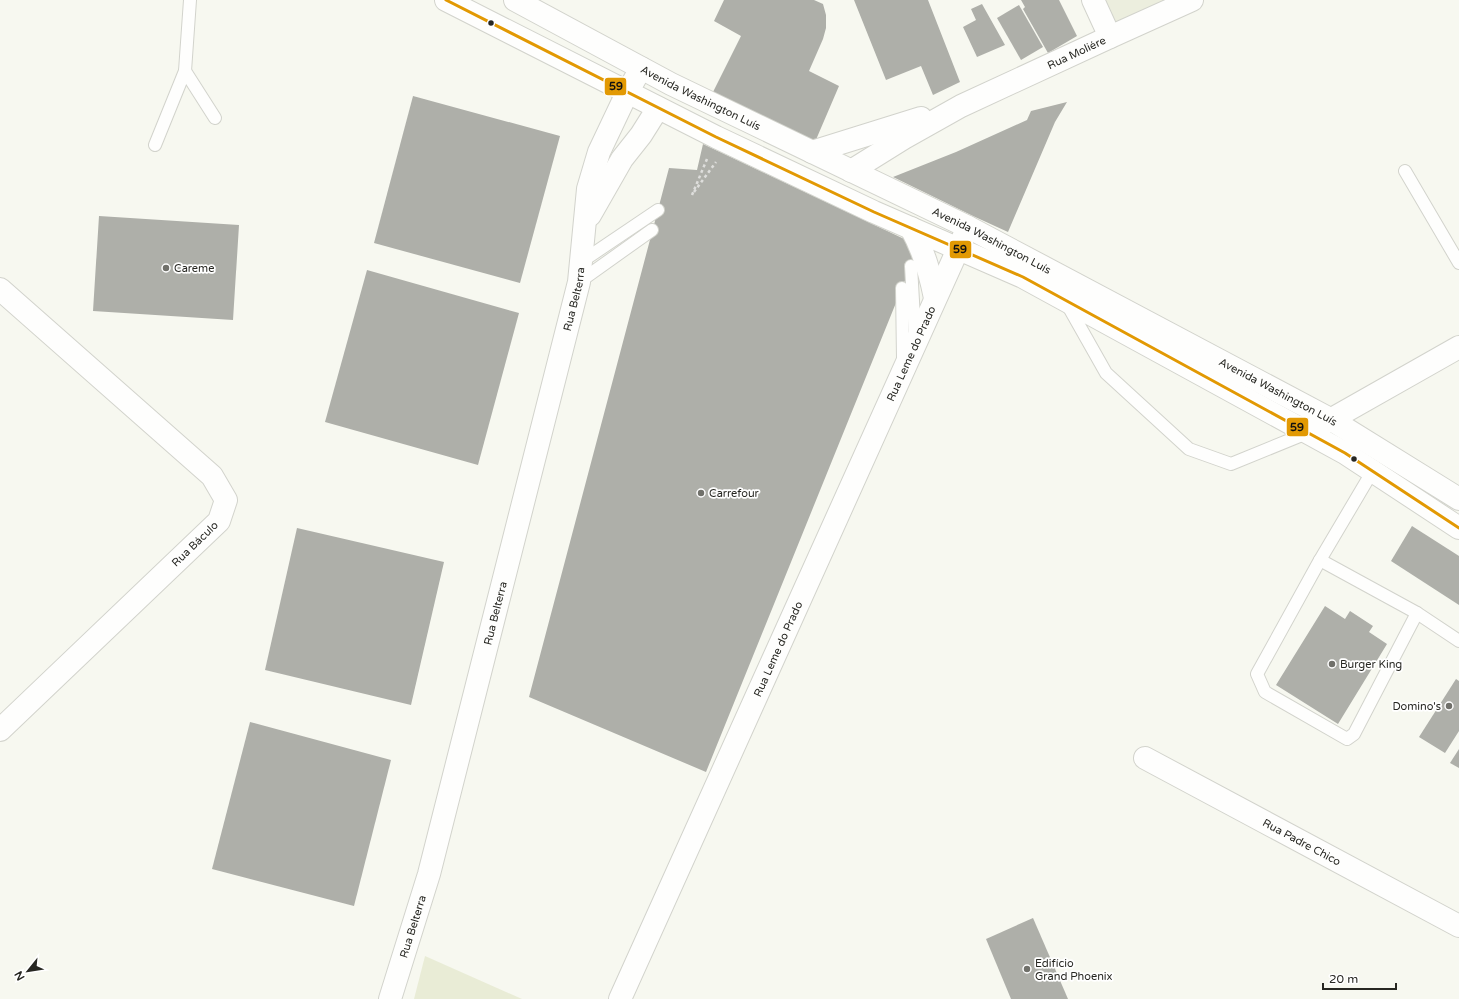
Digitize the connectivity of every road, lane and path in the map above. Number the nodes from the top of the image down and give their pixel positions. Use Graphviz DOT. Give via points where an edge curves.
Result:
graph roads {
  1 [pos="190,0"];
  2 [pos="446,0"];
  3 [pos="514,0"];
  4 [pos="1094,0"];
  5 [pos="1192,0"];
  6 [pos="1110,36"];
  7 [pos="641,68"];
  8 [pos="185,71"];
  9 [pos="627,92"];
  10 [pos="961,106"];
  11 [pos="658,108"];
  12 [pos="215,118"];
  13 [pos="155,145"];
  14 [pos="812,152"];
  15 [pos="718,159"];
  16 [pos="704,166"];
  17 [pos="1406,171"];
  18 [pos="851,172"];
  19 [pos="658,210"];
  20 [pos="584,224"];
  21 [pos="968,226"];
  22 [pos="911,228"];
  23 [pos="652,230"];
  24 [pos="958,248"];
  25 [pos="1459,263"];
  26 [pos="911,266"];
  27 [pos="580,272"];
  28 [pos="902,288"];
  29 [pos="0,289"];
  30 [pos="935,298"];
  31 [pos="1065,301"];
  32 [pos="915,345"];
  33 [pos="1459,347"];
  34 [pos="904,371"];
  35 [pos="1330,420"];
  36 [pos="1307,433"];
  37 [pos="1383,452"];
  38 [pos="1372,471"];
  39 [pos="1459,499"];
  40 [pos="1459,528"];
  41 [pos="1320,560"];
  42 [pos="1417,613"];
  43 [pos="1459,641"];
  44 [pos="0,730"];
  45 [pos="1145,758"];
  46 [pos="1459,926"];
  47 [pos="390,999"];
  48 [pos="620,999"];
  1 -- 8 [label="lane"];
  2 -- 9 [label="street, Avenida Washington Luís"];
  3 -- 7 [label="street, Avenida Washington Luís"];
  4 -- 6 [label="street"];
  5 -- 6 [label="street, Rua Moliére"];
  6 -- 10 [label="street, Rua Moliére"];
  7 -- 9 [label="street, Rua Belterra"];
  7 -- 14 [label="street, Avenida Washington Luís"];
  8 -- 12 [label="lane"];
  8 -- 13 [label="lane"];
  9 -- 11 [label="street, Avenida Washington Luís"];
  9 -- 20 [label="street, Rua Belterra" via="600,152 588,189"];
  10 -- 14 [label="street, Rua Moliére"];
  10 -- 18 [label="street, Rua Moliére"];
  11 -- 20 [label="street, Rua Belterra" via="622,159"];
  11 -- 22 [label="street, Avenida Washington Luís"];
  14 -- 18 [label="street, Avenida Washington Luís"];
  15 -- 16 [label="path" via="692,195"];
  17 -- 25 [label="lane"];
  18 -- 21 [label="street, Avenida Washington Luís"];
  19 -- 27 [label="lane"];
  20 -- 27 [label="street, Rua Belterra"];
  21 -- 24 [label="street, Rua Leme do Prado"];
  21 -- 35 [label="street, Avenida Washington Luís"];
  22 -- 24 [label="street, Avenida Washington Luís"];
  22 -- 30 [label="street, Rua Leme do Prado" via="929,269"];
  23 -- 27 [label="lane"];
  24 -- 30 [label="street, Rua Leme do Prado"];
  24 -- 31 [label="street, Avenida Washington Luís" via="1023,277"];
  26 -- 32 [label="lane"];
  27 -- 47 [label="street, Rua Belterra" via="429,874"];
  28 -- 34 [label="lane"];
  29 -- 44 [label="street, Rua Báculo" via="212,476 226,500 219,521"];
  30 -- 32 [label="street, Rua Leme do Prado"];
  31 -- 36 [label="street, Avenida Washington Luís"];
  31 -- 36 [label="lane" via="1106,373 1189,449 1231,464"];
  32 -- 34 [label="street, Rua Leme do Prado"];
  33 -- 35 [label="street"];
  34 -- 48 [label="street, Rua Leme do Prado"];
  35 -- 36 [label="street"];
  35 -- 37 [label="street, Avenida Washington Luís"];
  36 -- 38 [label="street, Avenida Washington Luís"];
  37 -- 38 [label="lane"];
  37 -- 39 [label="street, Avenida Washington Luís"];
  38 -- 40 [label="street, Avenida Washington Luís"];
  38 -- 41 [label="lane"];
  41 -- 42 [label="lane"];
  41 -- 42 [label="lane" via="1257,674 1265,692 1347,739 1354,734"];
  42 -- 43 [label="lane"];
  45 -- 46 [label="street, Rua Padre Chico"];
}
